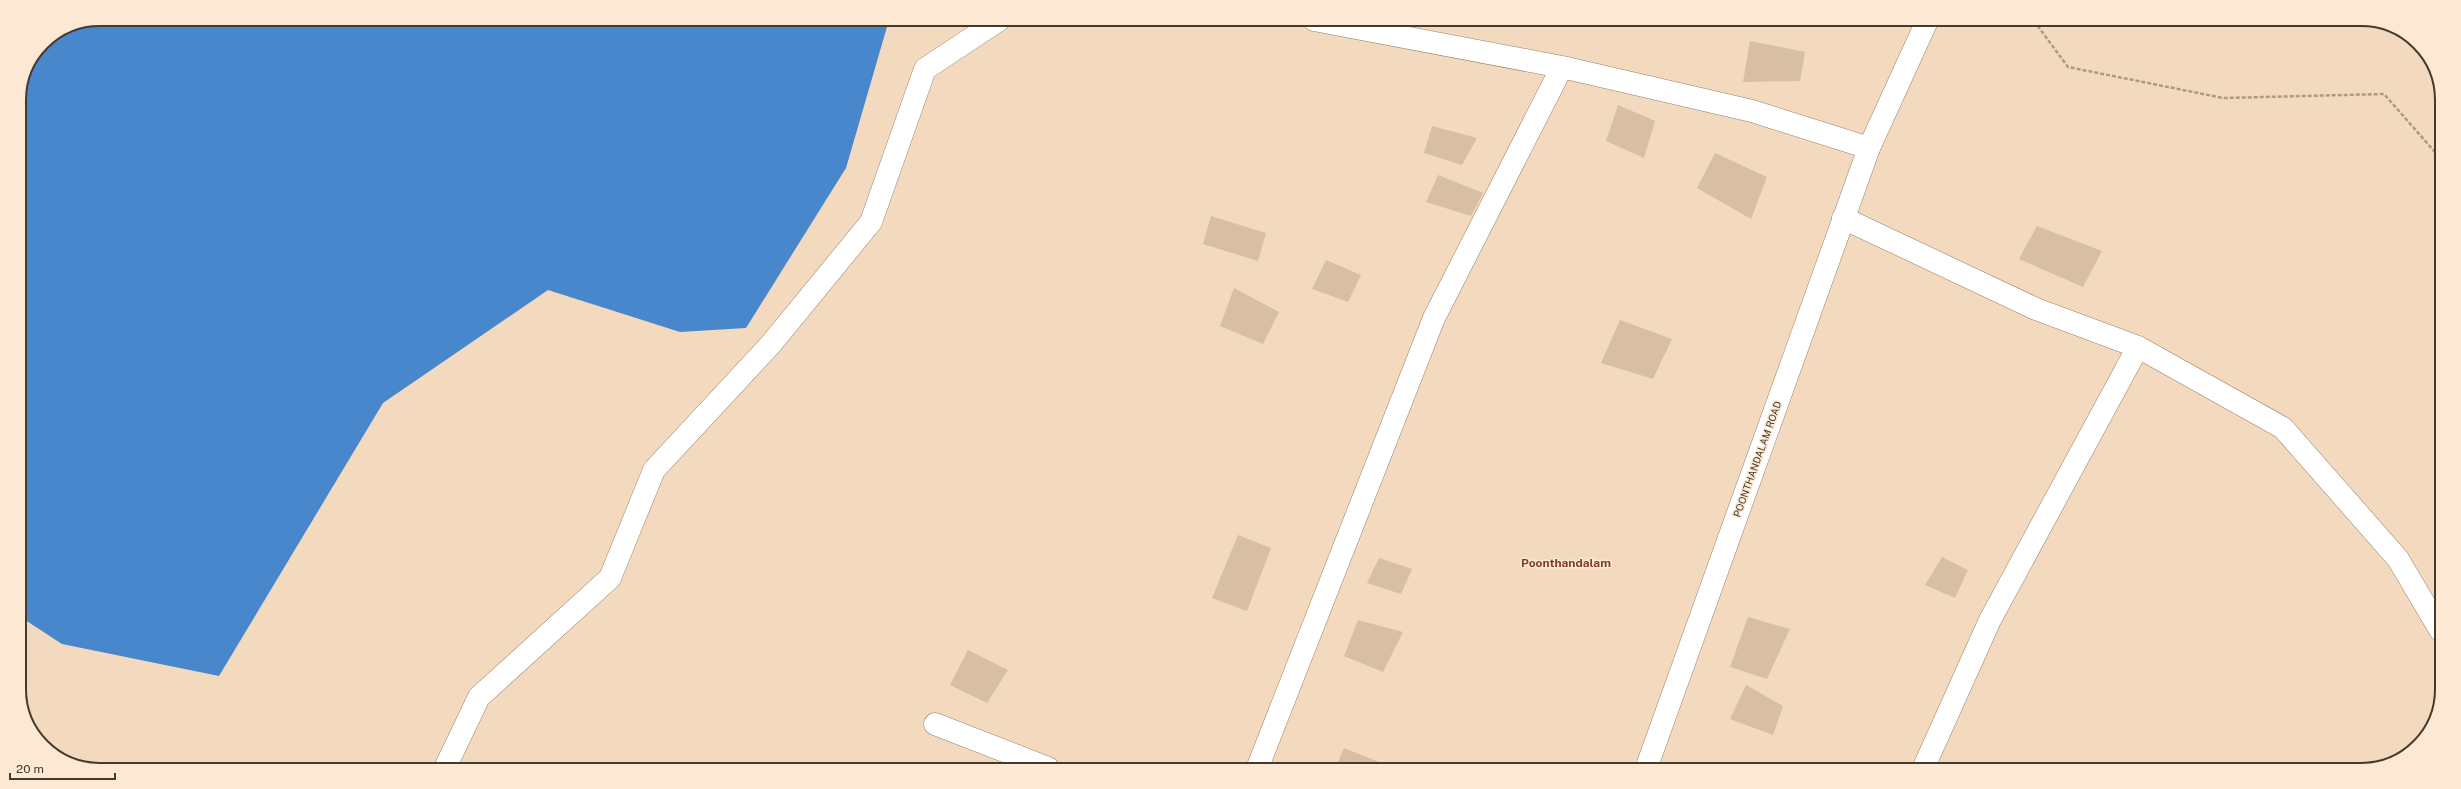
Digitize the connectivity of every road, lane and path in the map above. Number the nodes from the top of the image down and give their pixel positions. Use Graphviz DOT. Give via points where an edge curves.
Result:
graph roads {
  1 [pos="990,26"];
  2 [pos="1346,26"];
  3 [pos="1925,26"];
  4 [pos="2038,26"];
  5 [pos="1562,67"];
  6 [pos="1869,148"];
  7 [pos="2435,152"];
  8 [pos="1843,218"];
  9 [pos="2138,347"];
  10 [pos="2435,622"];
  11 [pos="934,724"];
  12 [pos="447,763"];
  13 [pos="1035,763"];
  14 [pos="1259,763"];
  15 [pos="1648,763"];
  16 [pos="1926,763"];
  1 -- 12 [label="street" via="925,69 871,222 771,344 654,470 610,578 479,697"];
  2 -- 5 [label="street"];
  3 -- 6 [label="street, POONTHANDALAM ROAD"];
  4 -- 7 [label="path" via="2068,67 2223,98 2384,94"];
  5 -- 6 [label="street" via="1752,110"];
  5 -- 14 [label="street" via="1434,318"];
  6 -- 8 [label="street, POONTHANDALAM ROAD"];
  8 -- 9 [label="street" via="2036,309"];
  8 -- 15 [label="street, POONTHANDALAM ROAD"];
  9 -- 10 [label="street" via="2283,428 2398,559"];
  9 -- 16 [label="street" via="1990,620"];
  11 -- 13 [label="street"];
}
